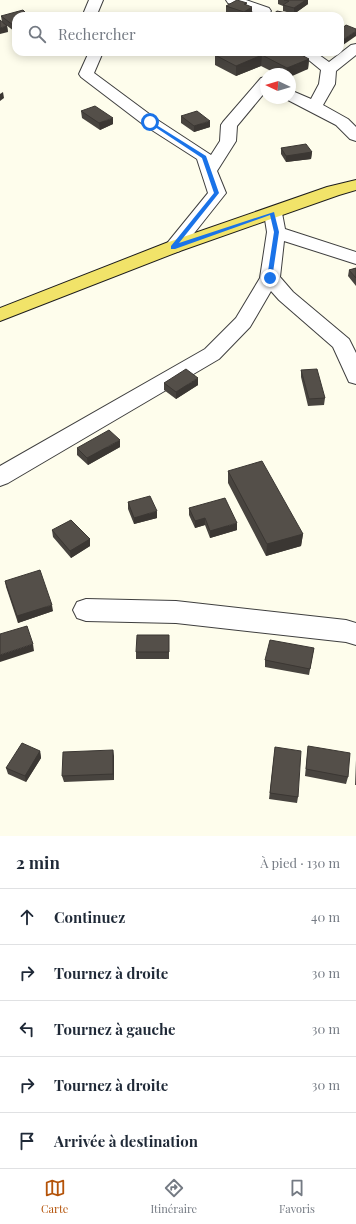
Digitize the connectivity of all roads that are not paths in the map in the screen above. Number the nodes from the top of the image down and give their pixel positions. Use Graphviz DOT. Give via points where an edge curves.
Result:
graph roads {
  1 [pos="96,0"];
  2 [pos="234,0"];
  3 [pos="91,12"];
  4 [pos="263,12"];
  5 [pos="356,48"];
  6 [pos="94,56"];
  7 [pos="311,56"];
  8 [pos="328,69"];
  9 [pos="260,89"];
  10 [pos="296,97"];
  11 [pos="314,107"];
  12 [pos="356,136"];
  13 [pos="209,171"];
  14 [pos="356,185"];
  15 [pos="273,213"];
  16 [pos="276,232"];
  17 [pos="173,247"];
  18 [pos="356,258"];
  19 [pos="270,278"];
  20 [pos="0,315"];
  21 [pos="356,377"];
  22 [pos="0,478"];
  23 [pos="86,610"];
  24 [pos="353,628"];
  1 -- 3 [label="lane"];
  2 -- 4 [label="lane"];
  5 -- 8 [label="lane"];
  6 -- 13 [label="lane" via="86,74 150,122 204,157"];
  7 -- 8 [label="lane"];
  8 -- 11 [label="lane" via="327,84"];
  9 -- 13 [label="lane" via="229,125 228,140"];
  10 -- 11 [label="lane"];
  11 -- 12 [label="lane" via="342,122"];
  13 -- 17 [label="lane" via="217,193"];
  14 -- 15 [label="main road"];
  15 -- 16 [label="lane"];
  15 -- 17 [label="main road"];
  16 -- 18 [label="lane"];
  16 -- 19 [label="lane"];
  17 -- 20 [label="main road"];
  19 -- 21 [label="lane" via="286,296 342,344"];
  19 -- 22 [label="lane" via="243,322 212,354"];
  23 -- 24 [label="lane" via="176,612"];
}
